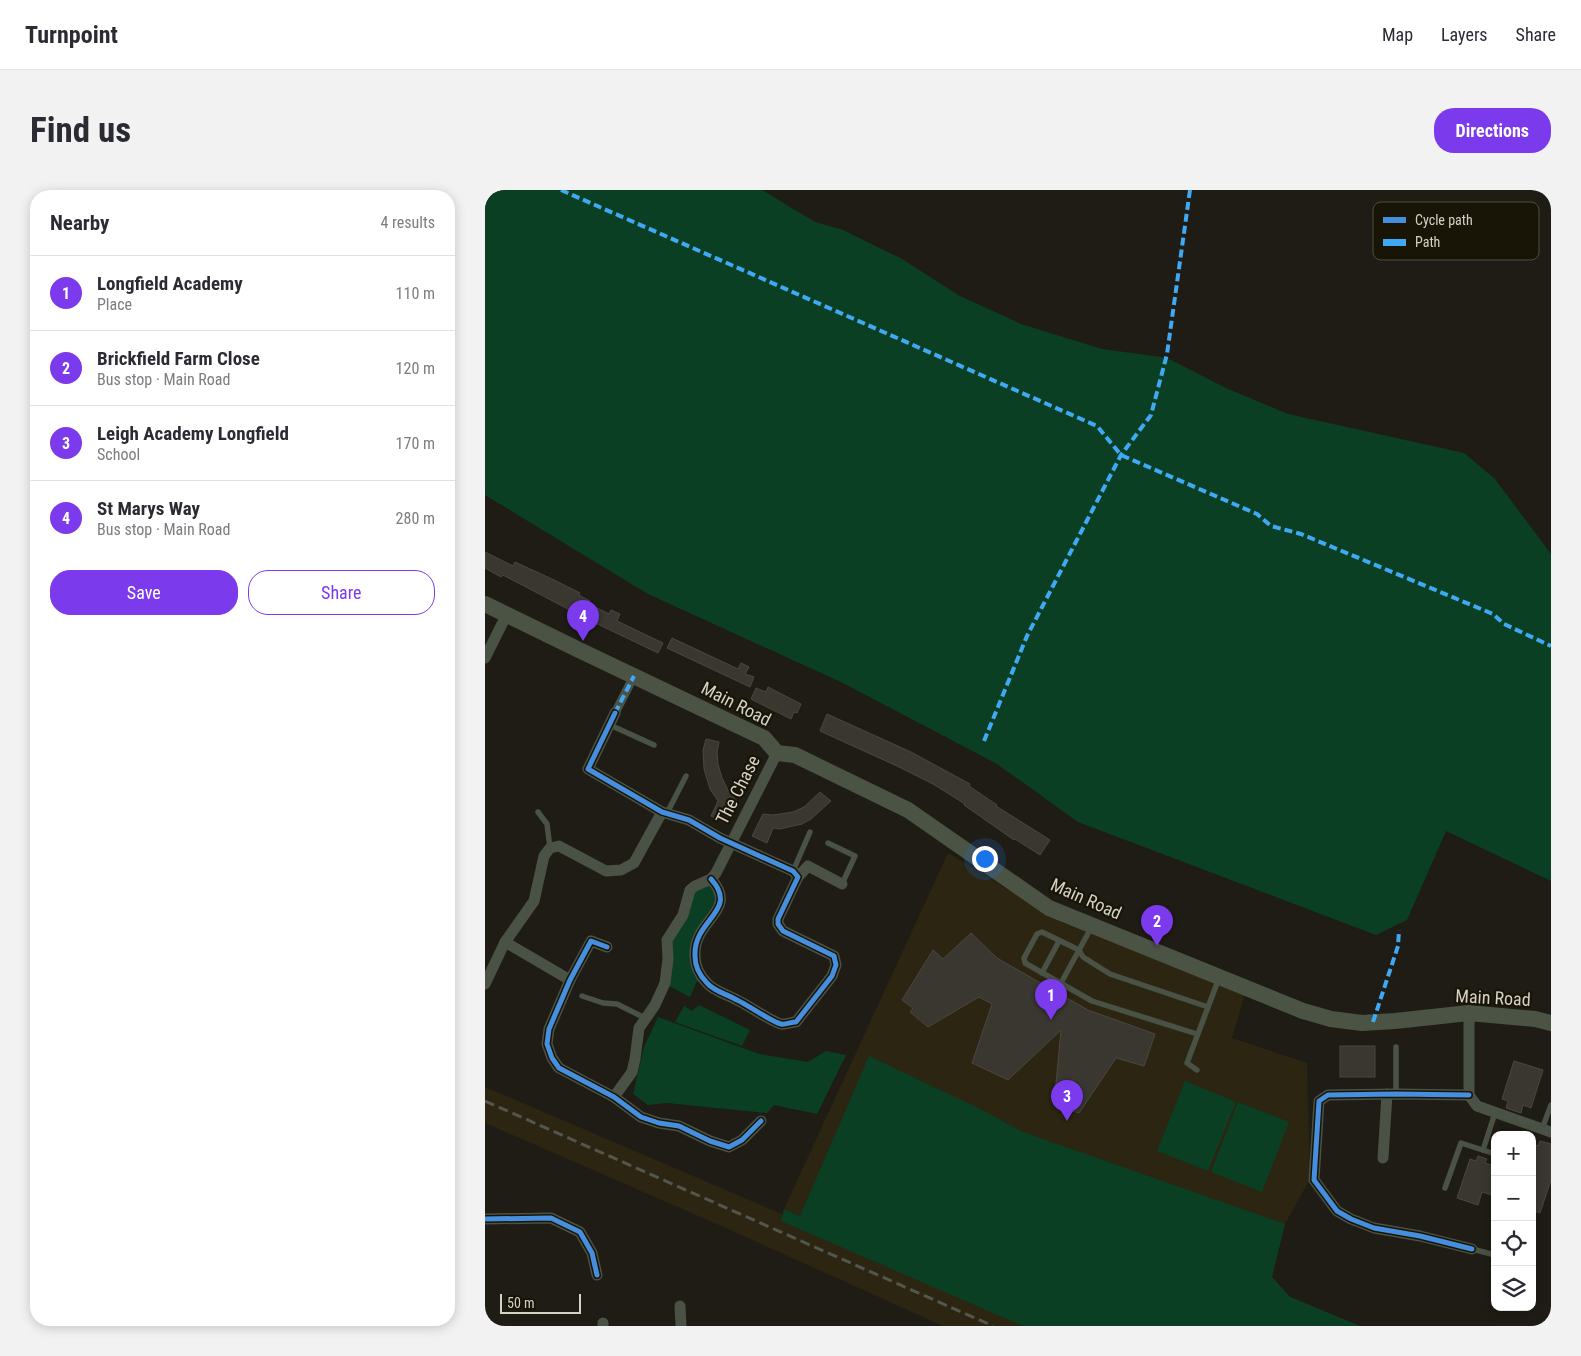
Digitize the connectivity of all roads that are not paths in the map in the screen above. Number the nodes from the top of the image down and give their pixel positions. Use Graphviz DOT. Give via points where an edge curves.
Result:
graph roads {
  1 [pos="485,604"];
  2 [pos="507,614"];
  3 [pos="485,658"];
  4 [pos="634,676"];
  5 [pos="615,713"];
  6 [pos="609,725"];
  7 [pos="654,745"];
  8 [pos="777,753"];
  9 [pos="686,776"];
  10 [pos="538,812"];
  11 [pos="665,813"];
  12 [pos="811,832"];
  13 [pos="828,843"];
  14 [pos="731,844"];
  15 [pos="549,848"];
  16 [pos="796,874"];
  17 [pos="711,878"];
  18 [pos="842,884"];
  19 [pos="1091,926"];
  20 [pos="1059,941"];
  21 [pos="505,942"];
  22 [pos="607,948"];
  23 [pos="1079,950"];
  24 [pos="1042,973"];
  25 [pos="1220,976"];
  26 [pos="571,980"];
  27 [pos="1061,983"];
  28 [pos="485,984"];
  29 [pos="582,996"];
  30 [pos="1208,1007"];
  31 [pos="1469,1013"];
  32 [pos="645,1018"];
  33 [pos="1551,1023"];
  34 [pos="1197,1034"];
  35 [pos="1396,1047"];
  36 [pos="1197,1070"];
  37 [pos="1392,1094"];
  38 [pos="1469,1095"];
  39 [pos="614,1097"];
  40 [pos="1551,1105"];
  41 [pos="1495,1113"];
  42 [pos="761,1121"];
  43 [pos="1547,1131"];
  44 [pos="1483,1150"];
  45 [pos="1491,1153"];
  46 [pos="1383,1158"];
  47 [pos="1445,1188"];
  48 [pos="485,1219"];
  49 [pos="1471,1250"];
  50 [pos="1491,1253"];
  51 [pos="597,1275"];
  52 [pos="680,1306"];
  53 [pos="681,1326"];
  1 -- 2 [label="main road, Main Road"];
  2 -- 3 [label="street"];
  2 -- 4 [label="main road, Main Road"];
  4 -- 5 [label="street"];
  4 -- 8 [label="main road, Main Road" via="764,738"];
  5 -- 6 [label="street"];
  6 -- 7 [label="lane"];
  6 -- 11 [label="street" via="588,769"];
  8 -- 14 [label="street, The Chase"];
  8 -- 19 [label="main road, Main Road" via="795,754 908,810 1049,908"];
  9 -- 11 [label="lane"];
  10 -- 15 [label="lane" via="547,824"];
  11 -- 14 [label="street" via="689,820"];
  11 -- 15 [label="street" via="634,863 621,870 606,871 559,846"];
  12 -- 16 [label="lane"];
  13 -- 18 [label="lane" via="855,856"];
  14 -- 16 [label="street"];
  14 -- 17 [label="street, The Chase"];
  15 -- 21 [label="street" via="544,856 534,901"];
  16 -- 17 [label="street" via="778,924 783,931 834,956 837,965 796,1022 781,1024 713,989 699,971 695,956 697,939 722,898"];
  16 -- 18 [label="street" via="808,866"];
  17 -- 32 [label="street" via="689,892 683,915 667,940 665,983"];
  19 -- 23 [label="lane"];
  19 -- 25 [label="main road, Main Road"];
  20 -- 23 [label="lane"];
  20 -- 24 [label="lane"];
  20 -- 24 [label="lane" via="1039,932 1027,952 1025,963"];
  21 -- 26 [label="street"];
  21 -- 28 [label="street"];
  22 -- 26 [label="street" via="591,942"];
  23 -- 27 [label="lane"];
  23 -- 30 [label="lane" via="1083,957 1110,974"];
  24 -- 27 [label="lane"];
  25 -- 30 [label="lane"];
  25 -- 31 [label="main road, Main Road" via="1331,1020 1395,1021"];
  26 -- 39 [label="street" via="549,1029 547,1044 552,1058 559,1068"];
  27 -- 34 [label="lane" via="1093,1001"];
  29 -- 32 [label="lane" via="617,1004"];
  30 -- 34 [label="lane"];
  31 -- 33 [label="main road, Main Road"];
  31 -- 38 [label="street"];
  32 -- 39 [label="street" via="637,1033 632,1072"];
  34 -- 36 [label="lane" via="1187,1062"];
  35 -- 37 [label="lane"];
  37 -- 38 [label="street"];
  37 -- 46 [label="street"];
  37 -- 49 [label="street" via="1328,1095 1319,1101 1314,1180 1337,1211 1351,1218 1374,1228"];
  38 -- 41 [label="street" via="1477,1106"];
  39 -- 42 [label="street" via="641,1117 679,1126 729,1147 742,1140"];
  40 -- 43 [label="lane"];
  41 -- 43 [label="street"];
  41 -- 44 [label="lane"];
  44 -- 45 [label="lane"];
  44 -- 47 [label="lane" via="1461,1143"];
  48 -- 51 [label="street" via="551,1218 579,1232 592,1253"];
  49 -- 50 [label="lane"];
  52 -- 53 [label="street"];
}
